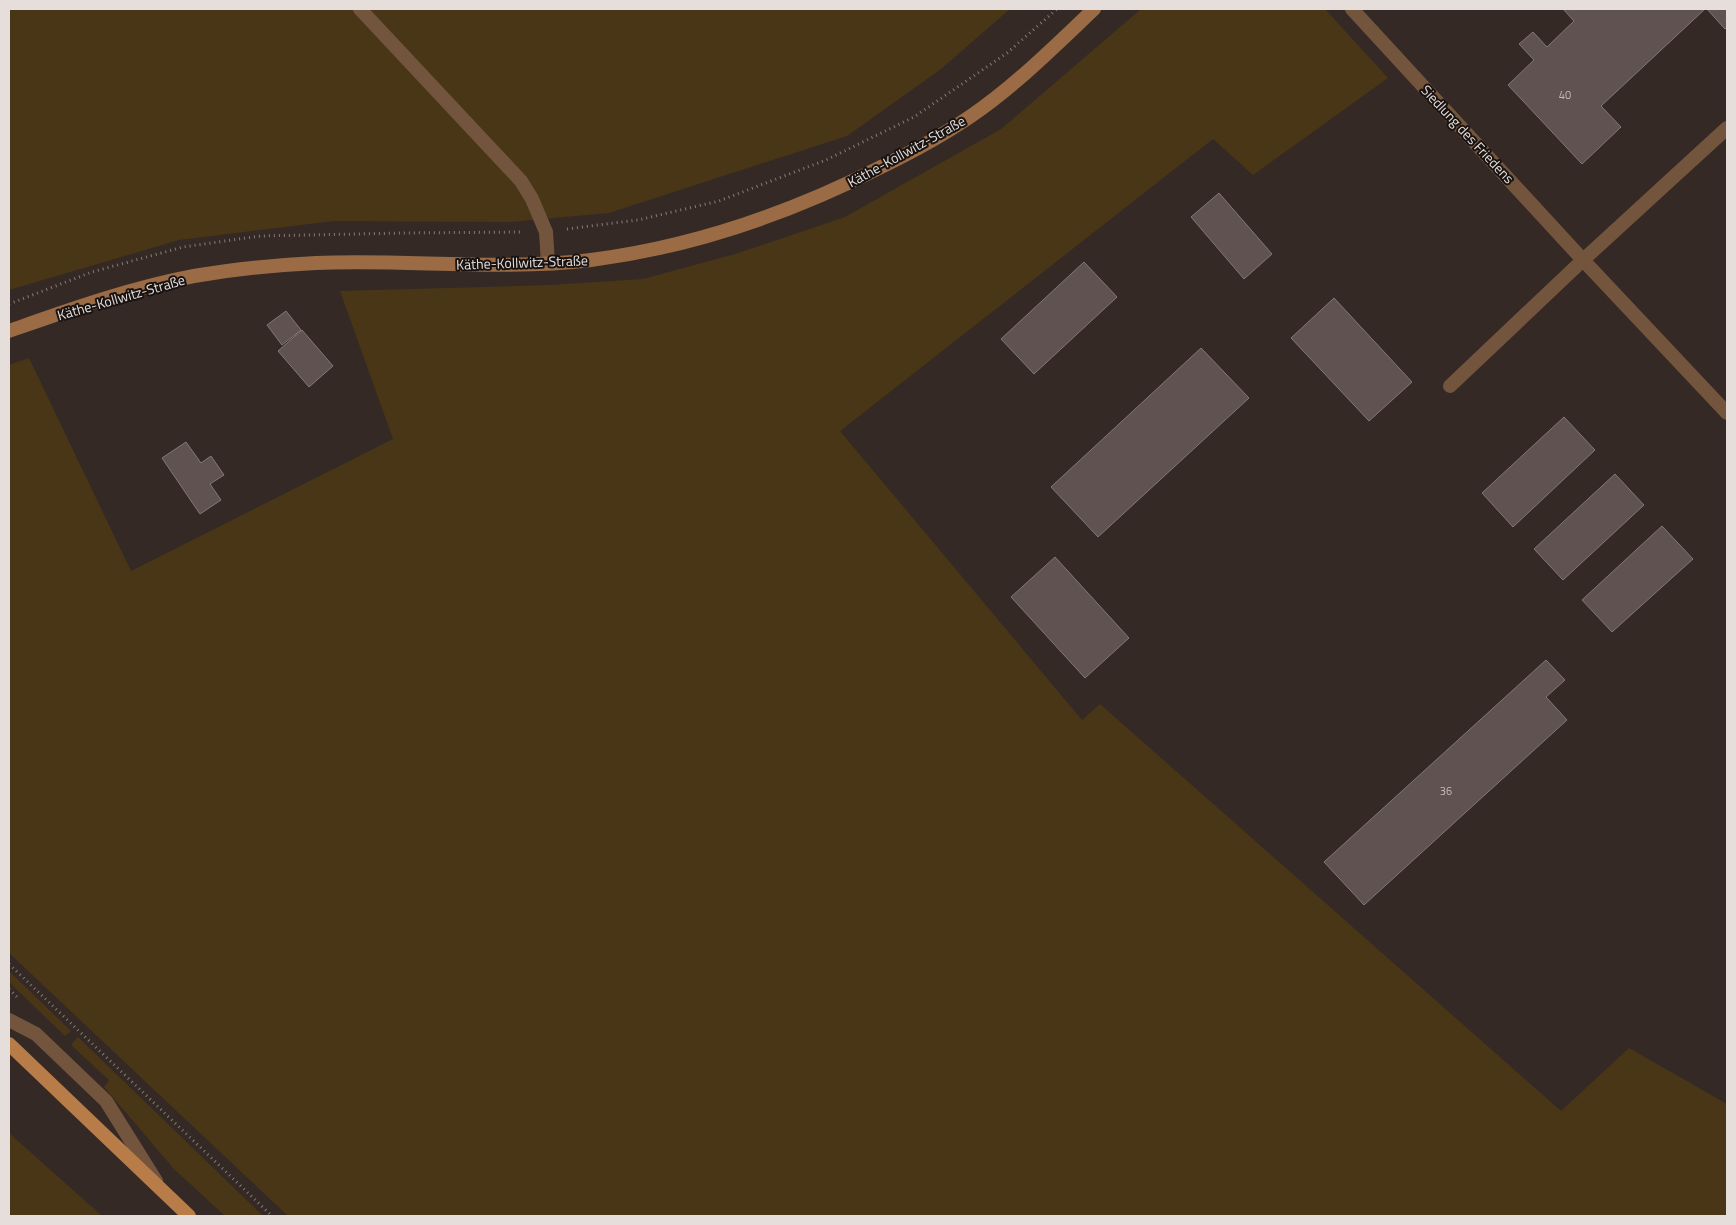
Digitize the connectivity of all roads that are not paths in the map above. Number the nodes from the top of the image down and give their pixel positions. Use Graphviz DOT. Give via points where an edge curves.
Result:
graph roads {
  1 [pos="360,9"];
  2 [pos="1094,9"];
  3 [pos="1352,9"];
  4 [pos="1727,128"];
  5 [pos="1583,260"];
  6 [pos="548,263"];
  7 [pos="9,332"];
  8 [pos="1450,386"];
  9 [pos="1727,413"];
  10 [pos="9,1020"];
  11 [pos="9,1044"];
  12 [pos="161,1190"];
  13 [pos="189,1216"];
  1 -- 6 [label="street" via="521,181 546,232"];
  2 -- 6 [label="main road, Käthe-Kollwitz-Straße" via="1033,67 970,116 901,157 822,196 765,218 682,242 590,260"];
  3 -- 5 [label="street, Siedlung des Friedens"];
  4 -- 5 [label="street"];
  5 -- 8 [label="street"];
  5 -- 9 [label="street, Siedlung des Friedens"];
  6 -- 7 [label="main road, Käthe-Kollwitz-Straße" via="319,263 223,271 115,295"];
  10 -- 12 [label="street" via="36,1034 106,1101"];
  11 -- 12 [label="main road"];
  12 -- 13 [label="main road"];
}
